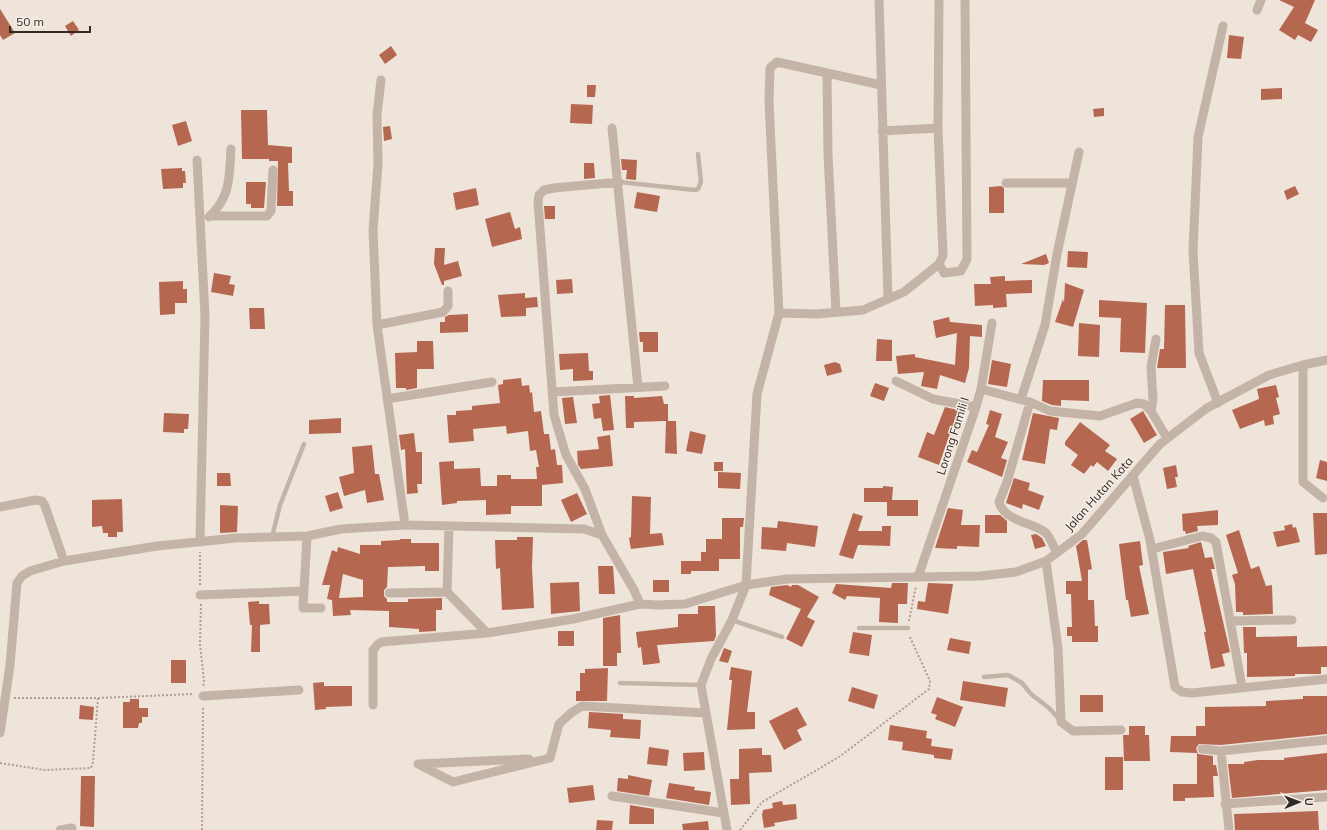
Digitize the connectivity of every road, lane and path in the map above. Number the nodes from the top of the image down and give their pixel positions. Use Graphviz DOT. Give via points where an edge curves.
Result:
graph roads {
  1 [pos="879,0"];
  2 [pos="939,0"];
  3 [pos="965,0"];
  4 [pos="1261,0"];
  5 [pos="1257,10"];
  6 [pos="1223,26"];
  7 [pos="827,73"];
  8 [pos="382,80"];
  9 [pos="881,86"];
  10 [pos="612,128"];
  11 [pos="938,128"];
  12 [pos="882,131"];
  13 [pos="231,149"];
  14 [pos="1079,152"];
  15 [pos="698,154"];
  16 [pos="197,160"];
  17 [pos="273,170"];
  18 [pos="619,182"];
  19 [pos="1006,183"];
  20 [pos="1072,183"];
  21 [pos="211,216"];
  22 [pos="201,226"];
  23 [pos="939,264"];
  24 [pos="448,291"];
  25 [pos="888,299"];
  26 [pos="836,312"];
  27 [pos="779,313"];
  28 [pos="992,323"];
  29 [pos="377,325"];
  30 [pos="1156,339"];
  31 [pos="1327,360"];
  32 [pos="1303,365"];
  33 [pos="896,381"];
  34 [pos="492,382"];
  35 [pos="665,386"];
  36 [pos="638,387"];
  37 [pos="980,389"];
  38 [pos="553,392"];
  39 [pos="387,399"];
  40 [pos="1025,400"];
  41 [pos="1218,403"];
  42 [pos="976,407"];
  43 [pos="1151,410"];
  44 [pos="1167,438"];
  45 [pos="304,444"];
  46 [pos="1133,476"];
  47 [pos="1322,498"];
  48 [pos="0,507"];
  49 [pos="405,526"];
  50 [pos="449,526"];
  51 [pos="602,535"];
  52 [pos="306,536"];
  53 [pos="272,537"];
  54 [pos="200,542"];
  55 [pos="1152,549"];
  56 [pos="1057,553"];
  57 [pos="64,561"];
  58 [pos="1046,561"];
  59 [pos="918,577"];
  60 [pos="746,585"];
  61 [pos="304,591"];
  62 [pos="447,592"];
  63 [pos="389,593"];
  64 [pos="200,595"];
  65 [pos="640,604"];
  66 [pos="320,608"];
  67 [pos="732,620"];
  68 [pos="1292,620"];
  69 [pos="1232,621"];
  70 [pos="859,628"];
  71 [pos="908,628"];
  72 [pos="487,633"];
  73 [pos="782,637"];
  74 [pos="984,677"];
  75 [pos="1327,679"];
  76 [pos="620,683"];
  77 [pos="701,686"];
  78 [pos="1242,687"];
  79 [pos="299,690"];
  80 [pos="203,693"];
  81 [pos="5,698"];
  82 [pos="98,698"];
  83 [pos="373,705"];
  84 [pos="706,713"];
  85 [pos="1061,722"];
  86 [pos="1121,730"];
  87 [pos="0,733"];
  88 [pos="1327,740"];
  89 [pos="1202,749"];
  90 [pos="1221,751"];
  91 [pos="550,758"];
  92 [pos="0,763"];
  93 [pos="612,796"];
  94 [pos="1327,797"];
  95 [pos="1225,804"];
  96 [pos="723,813"];
  97 [pos="72,828"];
  98 [pos="60,830"];
  99 [pos="202,830"];
  100 [pos="727,830"];
  101 [pos="740,830"];
  102 [pos="1229,830"];
  1 -- 9 [label="street"];
  2 -- 11 [label="street"];
  3 -- 23 [label="street" via="967,259 961,272 944,273"];
  4 -- 5 [label="street"];
  6 -- 41 [label="street" via="1198,137 1193,251 1199,353"];
  7 -- 9 [label="street"];
  7 -- 26 [label="street" via="828,154"];
  7 -- 27 [label="street" via="777,62 770,68 769,101"];
  8 -- 29 [label="street" via="377,115 378,164 374,230"];
  9 -- 12 [label="street"];
  10 -- 18 [label="street"];
  11 -- 12 [label="street"];
  11 -- 23 [label="street" via="943,255"];
  12 -- 25 [label="street"];
  13 -- 21 [label="street" via="226,195 220,207"];
  14 -- 20 [label="street"];
  15 -- 18 [label="lane" via="701,182 698,189"];
  16 -- 22 [label="street"];
  17 -- 21 [label="street" via="271,211 267,216"];
  18 -- 36 [label="street"];
  18 -- 38 [label="street" via="554,188 544,190 539,195 546,323"];
  19 -- 20 [label="street"];
  20 -- 40 [label="street" via="1045,325"];
  21 -- 22 [label="street"];
  22 -- 54 [label="street" via="205,316"];
  23 -- 25 [label="street" via="904,292"];
  24 -- 29 [label="street" via="448,306 443,312"];
  25 -- 26 [label="street" via="863,310"];
  26 -- 27 [label="street"];
  27 -- 60 [label="street" via="757,394"];
  28 -- 37 [label="street"];
  29 -- 39 [label="street"];
  30 -- 43 [label="street" via="1151,367"];
  31 -- 32 [label="street, Jalan Hutan Kota"];
  32 -- 41 [label="street, Jalan Hutan Kota" via="1269,375"];
  32 -- 47 [label="street" via="1304,482"];
  33 -- 42 [label="street" via="934,399"];
  34 -- 39 [label="street"];
  35 -- 36 [label="street"];
  36 -- 38 [label="street"];
  37 -- 40 [label="street, Lorong Famili I"];
  37 -- 42 [label="street, Lorong Famili I"];
  38 -- 51 [label="street" via="554,414 566,455 585,489"];
  39 -- 49 [label="street"];
  40 -- 43 [label="street, Lorong Famili I" via="1050,411 1100,416 1137,404 1144,404"];
  40 -- 56 [label="street" via="1007,482 999,502 1003,511 1023,524 1046,532"];
  41 -- 44 [label="street, Jalan Hutan Kota" via="1207,408"];
  42 -- 59 [label="street, Lorong Famili I"];
  43 -- 44 [label="street"];
  44 -- 46 [label="street, Jalan Hutan Kota"];
  45 -- 53 [label="lane" via="280,505"];
  46 -- 55 [label="street"];
  46 -- 56 [label="street, Jalan Hutan Kota" via="1082,534"];
  48 -- 57 [label="street" via="42,501 46,506"];
  49 -- 50 [label="street"];
  49 -- 52 [label="street" via="341,529"];
  50 -- 51 [label="street" via="584,529"];
  50 -- 62 [label="street"];
  51 -- 65 [label="street"];
  52 -- 53 [label="street"];
  52 -- 61 [label="street"];
  53 -- 54 [label="street"];
  54 -- 57 [label="street"];
  54 -- 64 [label="path"];
  55 -- 69 [label="street" via="1202,536 1216,542"];
  55 -- 78 [label="street" via="1175,687 1182,692 1192,693"];
  56 -- 58 [label="street, Jalan Hutan Kota"];
  57 -- 81 [label="street" via="30,571 17,583"];
  58 -- 59 [label="street, Jalan Hutan Kota" via="1016,572 980,576"];
  58 -- 85 [label="street" via="1058,648"];
  59 -- 60 [label="street, Jalan Hutan Kota" via="787,579"];
  59 -- 71 [label="path"];
  60 -- 65 [label="street, Jalan Hutan Kota" via="685,604"];
  60 -- 67 [label="street"];
  61 -- 64 [label="street"];
  61 -- 66 [label="street" via="303,608"];
  62 -- 63 [label="street"];
  62 -- 72 [label="street"];
  64 -- 80 [label="path"];
  65 -- 72 [label="street, Jalan Hutan Kota" via="573,619"];
  67 -- 73 [label="lane"];
  67 -- 77 [label="street" via="711,659"];
  68 -- 69 [label="street"];
  69 -- 78 [label="street"];
  70 -- 71 [label="lane"];
  71 -- 101 [label="path" via="910,639 930,682 929,689 839,757 762,802"];
  72 -- 83 [label="street, Jalan Hutan Kota" via="377,644 373,650"];
  74 -- 85 [label="lane" via="1008,675 1022,683"];
  75 -- 78 [label="street"];
  76 -- 77 [label="lane"];
  77 -- 84 [label="street"];
  79 -- 80 [label="street"];
  80 -- 82 [label="path"];
  80 -- 99 [label="path"];
  81 -- 82 [label="path"];
  81 -- 87 [label="street"];
  82 -- 92 [label="path" via="91,768 45,770"];
  84 -- 91 [label="street" via="582,706 559,724"];
  84 -- 96 [label="street"];
  85 -- 86 [label="street" via="1073,731"];
  88 -- 90 [label="street"];
  89 -- 90 [label="street"];
  90 -- 95 [label="street"];
  91 -- 91 [label="street" via="527,759 418,764 453,782"];
  93 -- 96 [label="street"];
  94 -- 95 [label="street"];
  95 -- 102 [label="street"];
  96 -- 100 [label="street"];
  97 -- 98 [label="street"];
}
